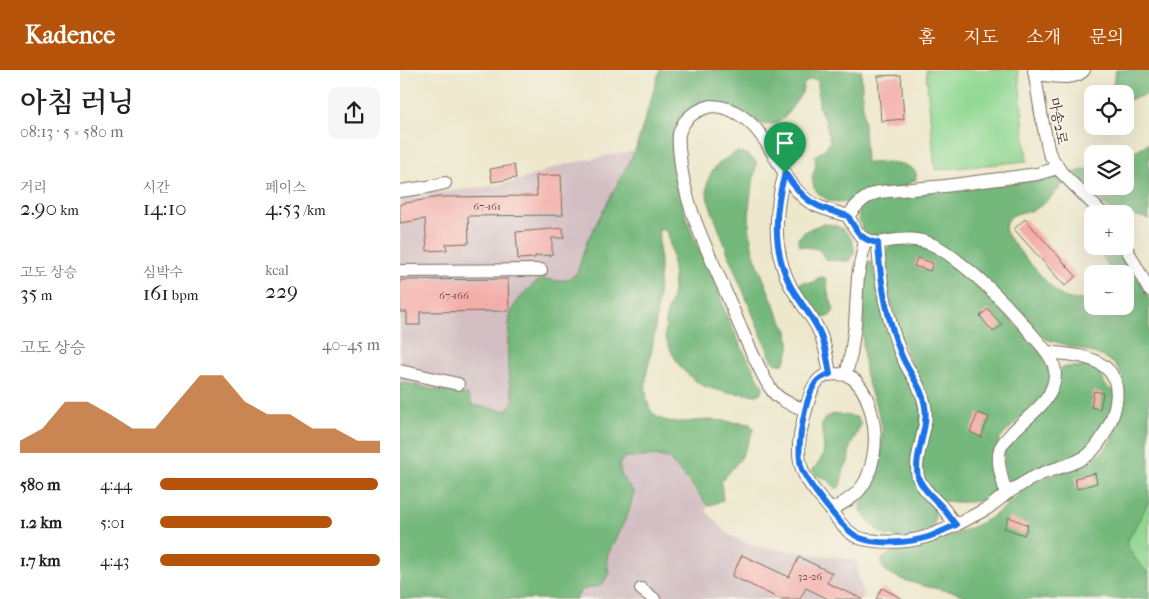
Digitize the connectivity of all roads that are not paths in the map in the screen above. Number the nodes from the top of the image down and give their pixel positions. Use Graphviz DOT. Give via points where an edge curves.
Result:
graph roads {
  1 [pos="1084,70"];
  2 [pos="1034,72"];
  3 [pos="1058,168"];
  4 [pos="785,173"];
  5 [pos="445,183"];
  6 [pos="400,191"];
  7 [pos="1094,205"];
  8 [pos="848,216"];
  9 [pos="865,240"];
  10 [pos="878,243"];
  11 [pos="1130,255"];
  12 [pos="541,270"];
  13 [pos="400,271"];
  14 [pos="1149,290"];
  15 [pos="1047,352"];
  16 [pos="400,371"];
  17 [pos="830,374"];
  18 [pos="846,375"];
  19 [pos="458,384"];
  20 [pos="806,410"];
  21 [pos="1006,494"];
  22 [pos="831,510"];
  23 [pos="956,525"];
  24 [pos="641,589"];
  25 [pos="654,599"];
  1 -- 2 [label="street, 마송2로" via="1068,77"];
  2 -- 3 [label="street, 마송2로" via="1046,143"];
  3 -- 7 [label="street, 마송2로"];
  3 -- 8 [label="street" via="1037,174 879,192 862,200"];
  4 -- 8 [label="street" via="808,202"];
  4 -- 17 [label="street" via="777,207 779,254 790,286 818,327"];
  4 -- 20 [label="street" via="759,131 732,110 718,106 702,108 692,113 682,127 678,142 686,197 743,335 771,389 784,401"];
  5 -- 6 [label="street"];
  8 -- 9 [label="street"];
  9 -- 10 [label="street"];
  9 -- 18 [label="street"];
  10 -- 15 [label="street" via="918,240 941,249 984,283"];
  10 -- 23 [label="street" via="891,326 902,357 919,387 925,408 918,458 919,479"];
  11 -- 14 [label="street"];
  12 -- 13 [label="street"];
  15 -- 21 [label="street" via="1052,359 1055,376 1048,398 1015,429 1000,450"];
  15 -- 21 [label="street" via="1087,358 1110,372 1116,386 1111,421 1099,444 1088,455 1035,476"];
  16 -- 19 [label="street"];
  17 -- 18 [label="street"];
  17 -- 20 [label="street" via="816,383"];
  18 -- 22 [label="street" via="864,393 874,427 874,451 869,475 862,487"];
  20 -- 22 [label="street" via="801,429 801,466 811,486"];
  21 -- 23 [label="street"];
  22 -- 23 [label="street" via="855,536 874,541 917,540"];
  24 -- 25 [label="street"];
}
